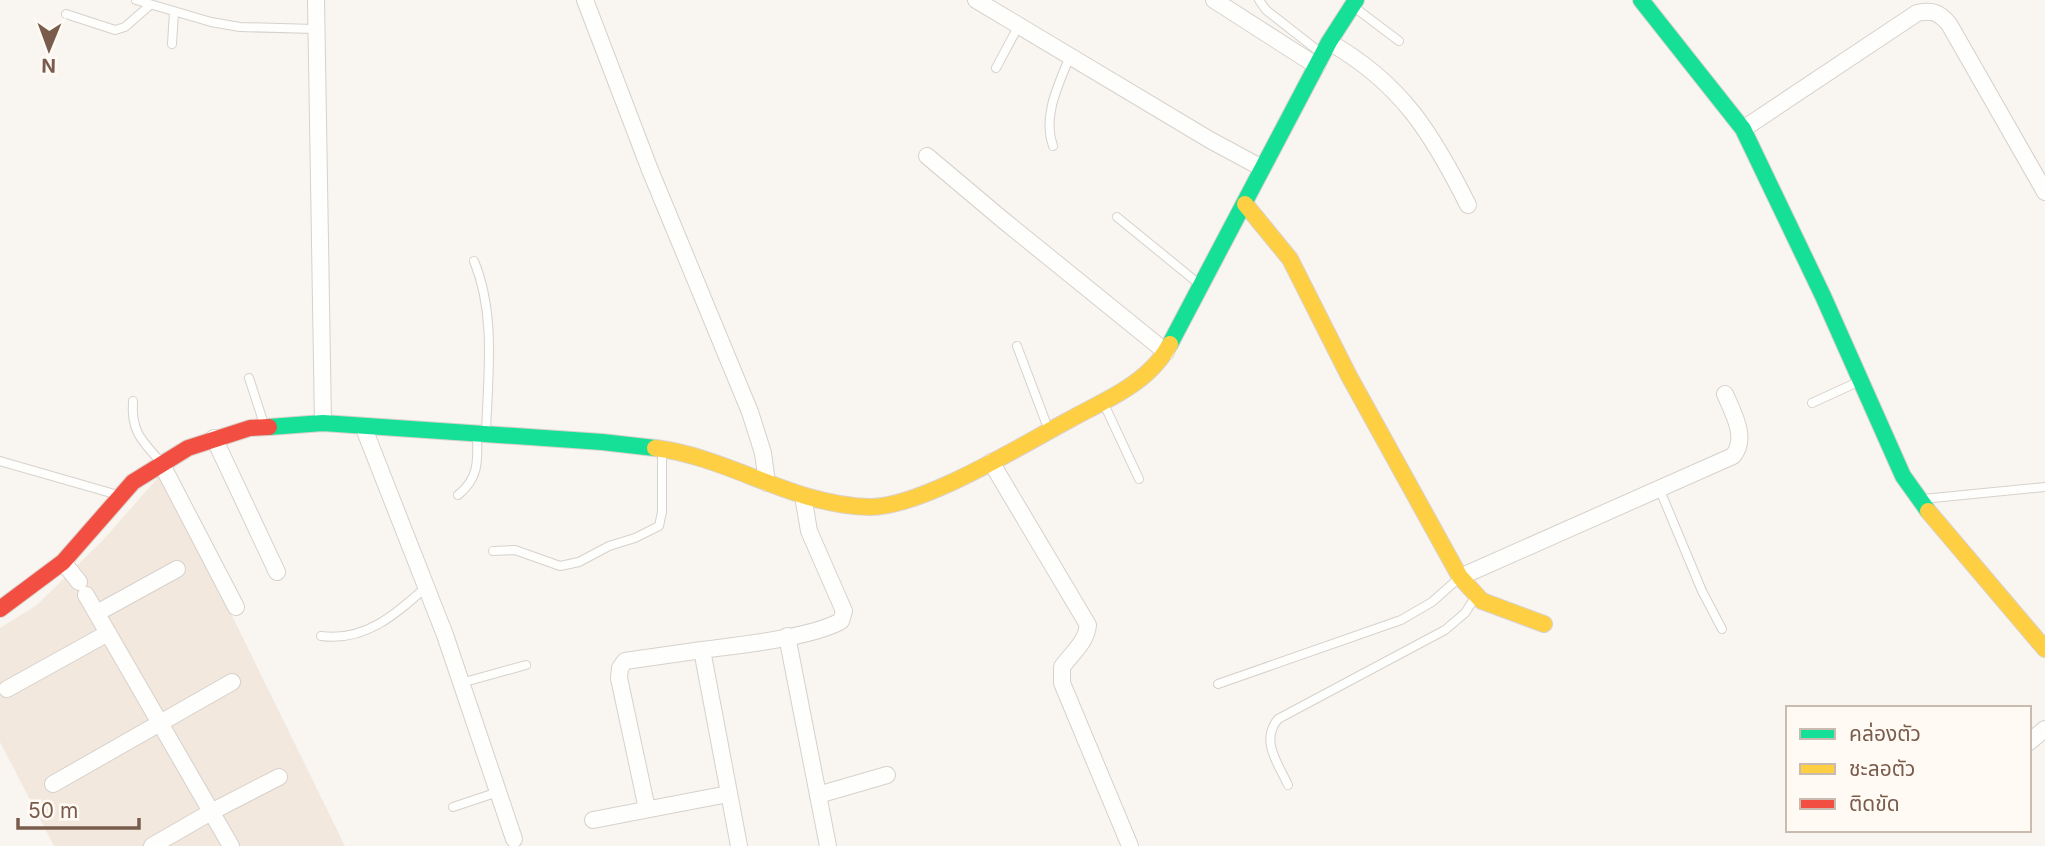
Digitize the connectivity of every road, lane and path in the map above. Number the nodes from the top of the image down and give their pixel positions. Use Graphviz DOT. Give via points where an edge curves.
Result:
graph roads {
  1 [pos="136,0"];
  2 [pos="316,0"];
  3 [pos="584,0"];
  4 [pos="976,0"];
  5 [pos="1214,0"];
  6 [pos="1259,0"];
  7 [pos="1641,0"];
  8 [pos="1354,3"];
  9 [pos="150,5"];
  10 [pos="174,12"];
  11 [pos="66,13"];
  12 [pos="1019,25"];
  13 [pos="315,29"];
  14 [pos="1399,41"];
  15 [pos="172,44"];
  16 [pos="1323,54"];
  17 [pos="1070,56"];
  18 [pos="996,68"];
  19 [pos="1743,129"];
  20 [pos="1053,146"];
  21 [pos="927,156"];
  22 [pos="1262,168"];
  23 [pos="2045,192"];
  24 [pos="1245,204"];
  25 [pos="1468,205"];
  26 [pos="1117,217"];
  27 [pos="474,261"];
  28 [pos="1201,286"];
  29 [pos="1017,346"];
  30 [pos="1166,352"];
  31 [pos="249,378"];
  32 [pos="1860,382"];
  33 [pos="1725,394"];
  34 [pos="133,401"];
  35 [pos="1103,401"];
  36 [pos="1812,403"];
  37 [pos="323,423"];
  38 [pos="265,426"];
  39 [pos="363,426"];
  40 [pos="1049,430"];
  41 [pos="481,434"];
  42 [pos="214,438"];
  43 [pos="662,449"];
  44 [pos="0,461"];
  45 [pos="990,462"];
  46 [pos="160,463"];
  47 [pos="1139,479"];
  48 [pos="766,483"];
  49 [pos="2045,487"];
  50 [pos="1659,488"];
  51 [pos="458,495"];
  52 [pos="121,496"];
  53 [pos="803,496"];
  54 [pos="1919,499"];
  55 [pos="493,551"];
  56 [pos="63,562"];
  57 [pos="177,569"];
  58 [pos="277,572"];
  59 [pos="1461,577"];
  60 [pos="426,587"];
  61 [pos="1476,596"];
  62 [pos="236,607"];
  63 [pos="0,609"];
  64 [pos="97,613"];
  65 [pos="1544,624"];
  66 [pos="1722,629"];
  67 [pos="108,633"];
  68 [pos="321,636"];
  69 [pos="787,636"];
  70 [pos="2045,649"];
  71 [pos="702,650"];
  72 [pos="526,665"];
  73 [pos="232,682"];
  74 [pos="461,683"];
  75 [pos="1217,684"];
  76 [pos="6,689"];
  77 [pos="160,723"];
  78 [pos="2045,729"];
  79 [pos="2031,740"];
  80 [pos="887,775"];
  81 [pos="279,777"];
  82 [pos="53,784"];
  83 [pos="1288,785"];
  84 [pos="498,792"];
  85 [pos="729,794"];
  86 [pos="818,795"];
  87 [pos="453,807"];
  88 [pos="647,809"];
  89 [pos="211,812"];
  90 [pos="593,820"];
  91 [pos="514,839"];
  92 [pos="152,846"];
  93 [pos="231,846"];
  94 [pos="738,846"];
  95 [pos="828,846"];
  96 [pos="1130,846"];
  1 -- 9 [label="lane"];
  2 -- 13 [label="street"];
  3 -- 48 [label="street" via="750,412 763,453"];
  4 -- 12 [label="street"];
  5 -- 16 [label="street"];
  6 -- 16 [label="lane"];
  7 -- 19 [label="street"];
  8 -- 14 [label="lane"];
  8 -- 16 [label="street"];
  9 -- 10 [label="lane"];
  9 -- 11 [label="lane" via="115,30"];
  10 -- 13 [label="lane" via="240,27"];
  10 -- 15 [label="lane"];
  12 -- 17 [label="street"];
  12 -- 18 [label="lane"];
  13 -- 37 [label="street"];
  16 -- 22 [label="street"];
  16 -- 25 [label="street" via="1378,74 1414,115"];
  17 -- 20 [label="lane" via="1051,113"];
  17 -- 22 [label="street"];
  19 -- 23 [label="street" via="1917,13 1929,11 1949,24"];
  19 -- 32 [label="street"];
  21 -- 30 [label="street"];
  22 -- 24 [label="street"];
  24 -- 28 [label="street"];
  24 -- 59 [label="street" via="1296,269 1349,376"];
  26 -- 28 [label="lane"];
  27 -- 41 [label="lane" via="488,306"];
  28 -- 30 [label="street"];
  29 -- 40 [label="lane"];
  30 -- 35 [label="street" via="1146,374"];
  31 -- 38 [label="lane"];
  32 -- 36 [label="lane"];
  32 -- 54 [label="street" via="1903,476"];
  33 -- 50 [label="street" via="1740,434 1740,449 1734,456"];
  34 -- 46 [label="lane" via="133,424 139,439"];
  35 -- 40 [label="street"];
  35 -- 47 [label="lane"];
  37 -- 38 [label="street"];
  37 -- 39 [label="street"];
  38 -- 42 [label="street"];
  39 -- 41 [label="street"];
  39 -- 60 [label="street"];
  40 -- 45 [label="street"];
  41 -- 43 [label="street"];
  41 -- 51 [label="lane" via="475,472 470,485"];
  42 -- 46 [label="street"];
  42 -- 58 [label="street"];
  43 -- 48 [label="street"];
  43 -- 55 [label="lane" via="659,526 560,566 515,550"];
  44 -- 52 [label="lane"];
  45 -- 53 [label="street" via="901,502 871,507"];
  45 -- 96 [label="street" via="1088,625 1083,643 1062,667 1062,683"];
  46 -- 52 [label="street"];
  46 -- 62 [label="street"];
  48 -- 53 [label="street"];
  49 -- 54 [label="lane"];
  50 -- 59 [label="street"];
  50 -- 66 [label="lane"];
  52 -- 56 [label="street"];
  53 -- 69 [label="street" via="809,531 844,611 841,621 832,626"];
  54 -- 70 [label="street"];
  56 -- 63 [label="street"];
  56 -- 64 [label="street"];
  57 -- 64 [label="street"];
  59 -- 61 [label="street"];
  59 -- 75 [label="lane" via="1401,620"];
  60 -- 68 [label="lane" via="392,618 351,636"];
  60 -- 74 [label="street"];
  61 -- 65 [label="street" via="1493,607"];
  61 -- 83 [label="lane" via="1445,630 1278,719 1269,741"];
  64 -- 67 [label="street"];
  67 -- 76 [label="street"];
  67 -- 77 [label="street"];
  69 -- 71 [label="street"];
  69 -- 86 [label="street"];
  71 -- 85 [label="street"];
  71 -- 88 [label="street" via="625,661 620,668"];
  72 -- 74 [label="lane"];
  73 -- 77 [label="street"];
  74 -- 84 [label="street"];
  77 -- 82 [label="street"];
  77 -- 89 [label="street"];
  78 -- 79 [label="street"];
  80 -- 86 [label="street"];
  81 -- 89 [label="street"];
  84 -- 87 [label="lane"];
  84 -- 91 [label="street"];
  85 -- 88 [label="street"];
  85 -- 94 [label="street"];
  86 -- 95 [label="street"];
  88 -- 90 [label="street"];
  89 -- 92 [label="street"];
  89 -- 93 [label="street"];
}
